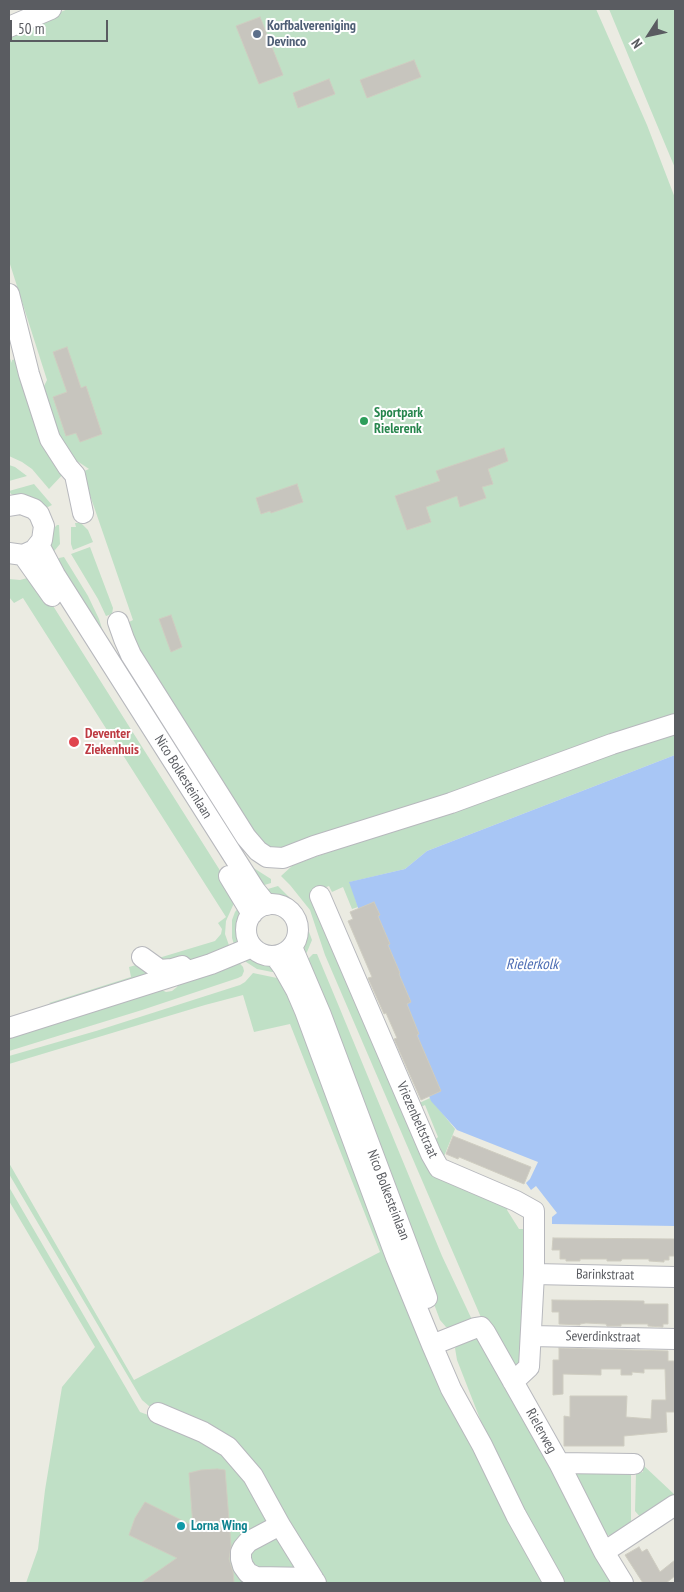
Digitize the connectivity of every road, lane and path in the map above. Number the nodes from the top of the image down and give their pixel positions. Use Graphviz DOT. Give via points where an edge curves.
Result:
graph roads {
  1 [pos="51,9"];
  2 [pos="9,27"];
  3 [pos="9,294"];
  4 [pos="10,503"];
  5 [pos="83,513"];
  6 [pos="24,551"];
  7 [pos="118,622"];
  8 [pos="675,724"];
  9 [pos="320,896"];
  10 [pos="260,909"];
  11 [pos="252,947"];
  12 [pos="283,952"];
  13 [pos="142,957"];
  14 [pos="211,964"];
  15 [pos="54,1014"];
  16 [pos="9,1018"];
  17 [pos="9,1028"];
  18 [pos="534,1274"];
  19 [pos="675,1277"];
  20 [pos="531,1336"];
  21 [pos="675,1339"];
  22 [pos="438,1343"];
  23 [pos="513,1382"];
  24 [pos="158,1413"];
  25 [pos="559,1463"];
  26 [pos="634,1464"];
  27 [pos="675,1505"];
  28 [pos="280,1525"];
  29 [pos="604,1552"];
  30 [pos="314,1581"];
  31 [pos="554,1583"];
  32 [pos="622,1583"];
  1 -- 2 [label="street"];
  3 -- 5 [label="street" via="29,374 50,439 75,475"];
  4 -- 6 [label="street" via="28,506 39,514 44,526 42,540"];
  6 -- 10 [label="street, Nico Bolkesteinlaan" via="243,898"];
  7 -- 8 [label="street" via="131,655 246,837 267,857 283,858"];
  9 -- 18 [label="street, Vriezenbeltstraat" via="439,1168 516,1200 534,1211"];
  10 -- 11 [label="street" via="246,927"];
  10 -- 12 [label="street" via="275,905 283,907 294,917 298,932 296,940"];
  11 -- 12 [label="street" via="263,955"];
  11 -- 14 [label="street"];
  12 -- 22 [label="street, Nico Bolkesteinlaan" via="321,1015 422,1286"];
  13 -- 14 [label="street" via="160,970 196,962"];
  14 -- 15 [label="street"];
  15 -- 16 [label="street" via="48,1010"];
  15 -- 17 [label="street"];
  18 -- 19 [label="street, Barinkstraat"];
  18 -- 20 [label="street, Vriezenbeltstraat"];
  20 -- 21 [label="street, Severdinkstraat"];
  20 -- 23 [label="street, Vriezenbeltstraat" via="529,1367"];
  22 -- 23 [label="street, Rielerweg" via="481,1327"];
  22 -- 31 [label="street, Nico Bolkesteinlaan" via="462,1384 482,1445"];
  23 -- 25 [label="street, Rielerweg"];
  24 -- 28 [label="street" via="203,1432 228,1447 253,1476"];
  25 -- 26 [label="street"];
  25 -- 29 [label="street, Rielerweg"];
  27 -- 29 [label="street"];
  28 -- 30 [label="street"];
  28 -- 30 [label="street" via="242,1548 243,1566 256,1577"];
  29 -- 32 [label="street, Rielerweg"];
}
